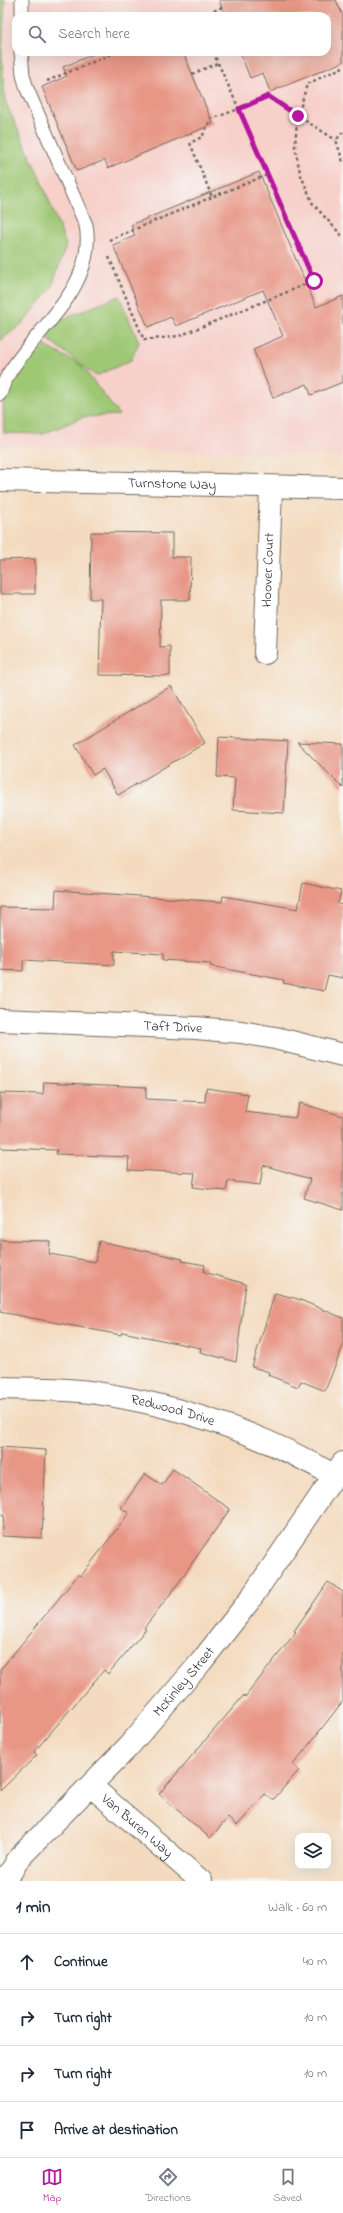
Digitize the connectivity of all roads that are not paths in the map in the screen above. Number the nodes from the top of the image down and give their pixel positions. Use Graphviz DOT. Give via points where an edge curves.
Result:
graph roads {
  1 [pos="22,0"];
  2 [pos="22,12"];
  3 [pos="21,56"];
  4 [pos="0,394"];
  5 [pos="0,480"];
  6 [pos="271,488"];
  7 [pos="343,488"];
  8 [pos="265,653"];
  9 [pos="0,1020"];
  10 [pos="343,1055"];
  11 [pos="0,1388"];
  12 [pos="339,1469"];
  13 [pos="91,1786"];
  14 [pos="0,1881"];
  15 [pos="201,1881"];
  1 -- 2 [label="lane"];
  3 -- 4 [label="lane" via="27,89 86,225 88,238 83,264 68,299 12,367"];
  5 -- 6 [label="street, Turnstone Way"];
  6 -- 7 [label="street, Turnstone Way"];
  6 -- 8 [label="street, Hoover Court"];
  9 -- 10 [label="street, Taft Drive" via="241,1032"];
  11 -- 12 [label="street, Redwood Drive" via="102,1393 166,1407 194,1414 309,1461"];
  12 -- 13 [label="street, McKinley Street" via="240,1613 128,1747"];
  13 -- 14 [label="street, McKinley Street" via="19,1858 12,1870"];
  13 -- 15 [label="street, Van Buren Way"];
}
